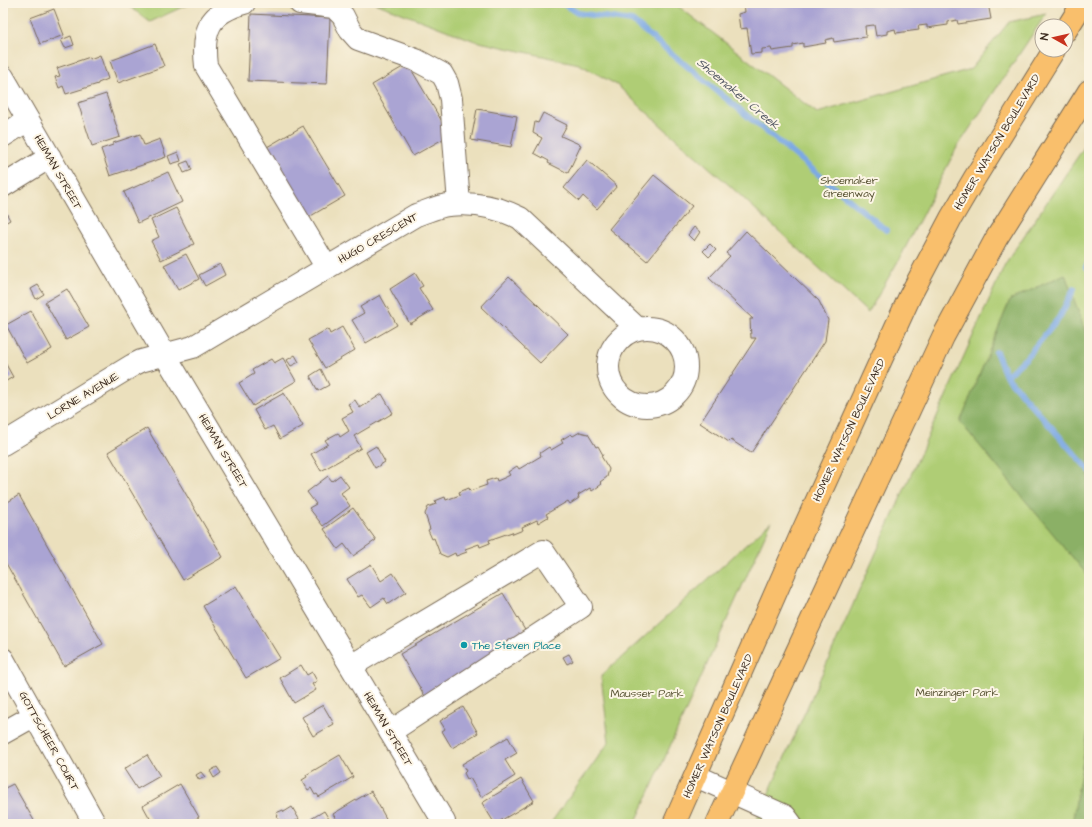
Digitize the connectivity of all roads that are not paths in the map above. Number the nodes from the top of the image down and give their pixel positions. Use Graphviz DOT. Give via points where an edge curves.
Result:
graph roads {
  1 [pos="244,3"];
  2 [pos="300,3"];
  3 [pos="1083,3"];
  4 [pos="1074,18"];
  5 [pos="1049,58"];
  6 [pos="3,77"];
  7 [pos="1089,91"];
  8 [pos="28,120"];
  9 [pos="3,136"];
  10 [pos="50,157"];
  11 [pos="3,186"];
  12 [pos="459,204"];
  13 [pos="327,268"];
  14 [pos="638,329"];
  15 [pos="166,354"];
  16 [pos="3,444"];
  17 [pos="3,659"];
  18 [pos="351,666"];
  19 [pos="35,715"];
  20 [pos="390,732"];
  21 [pos="3,733"];
  22 [pos="696,776"];
  23 [pos="732,792"];
  24 [pos="95,824"];
  25 [pos="444,824"];
  26 [pos="674,824"];
  27 [pos="717,824"];
  28 [pos="791,824"];
  1 -- 13 [label="street" via="222,12 210,24 204,51 206,66"];
  2 -- 12 [label="street" via="334,7 358,39 416,60 442,74 451,99"];
  3 -- 4 [label="main road"];
  5 -- 22 [label="main road, HOMER WATSON BOULEVARD" via="951,218 910,296 801,535"];
  6 -- 8 [label="street, HEIMAN STREET"];
  7 -- 23 [label="main road" via="996,239 943,337"];
  8 -- 9 [label="street"];
  8 -- 10 [label="street, HEIMAN STREET"];
  10 -- 11 [label="street"];
  10 -- 15 [label="street, HEIMAN STREET"];
  12 -- 13 [label="street, HUGO CRESCENT" via="447,205 416,215"];
  12 -- 14 [label="street, HUGO CRESCENT" via="482,204 520,218"];
  13 -- 15 [label="street, HUGO CRESCENT" via="194,347"];
  15 -- 16 [label="street, LORNE AVENUE" via="133,365"];
  15 -- 18 [label="street, HEIMAN STREET"];
  17 -- 19 [label="street, GOTTSCHEER COURT"];
  18 -- 20 [label="street, HEIMAN STREET"];
  18 -- 20 [label="street" via="543,551 580,607"];
  19 -- 21 [label="street"];
  19 -- 24 [label="street, GOTTSCHEER COURT"];
  20 -- 25 [label="street, HEIMAN STREET"];
  22 -- 23 [label="street"];
  22 -- 26 [label="main road, HOMER WATSON BOULEVARD"];
  23 -- 27 [label="main road"];
  23 -- 28 [label="street" via="785,816"];
}
